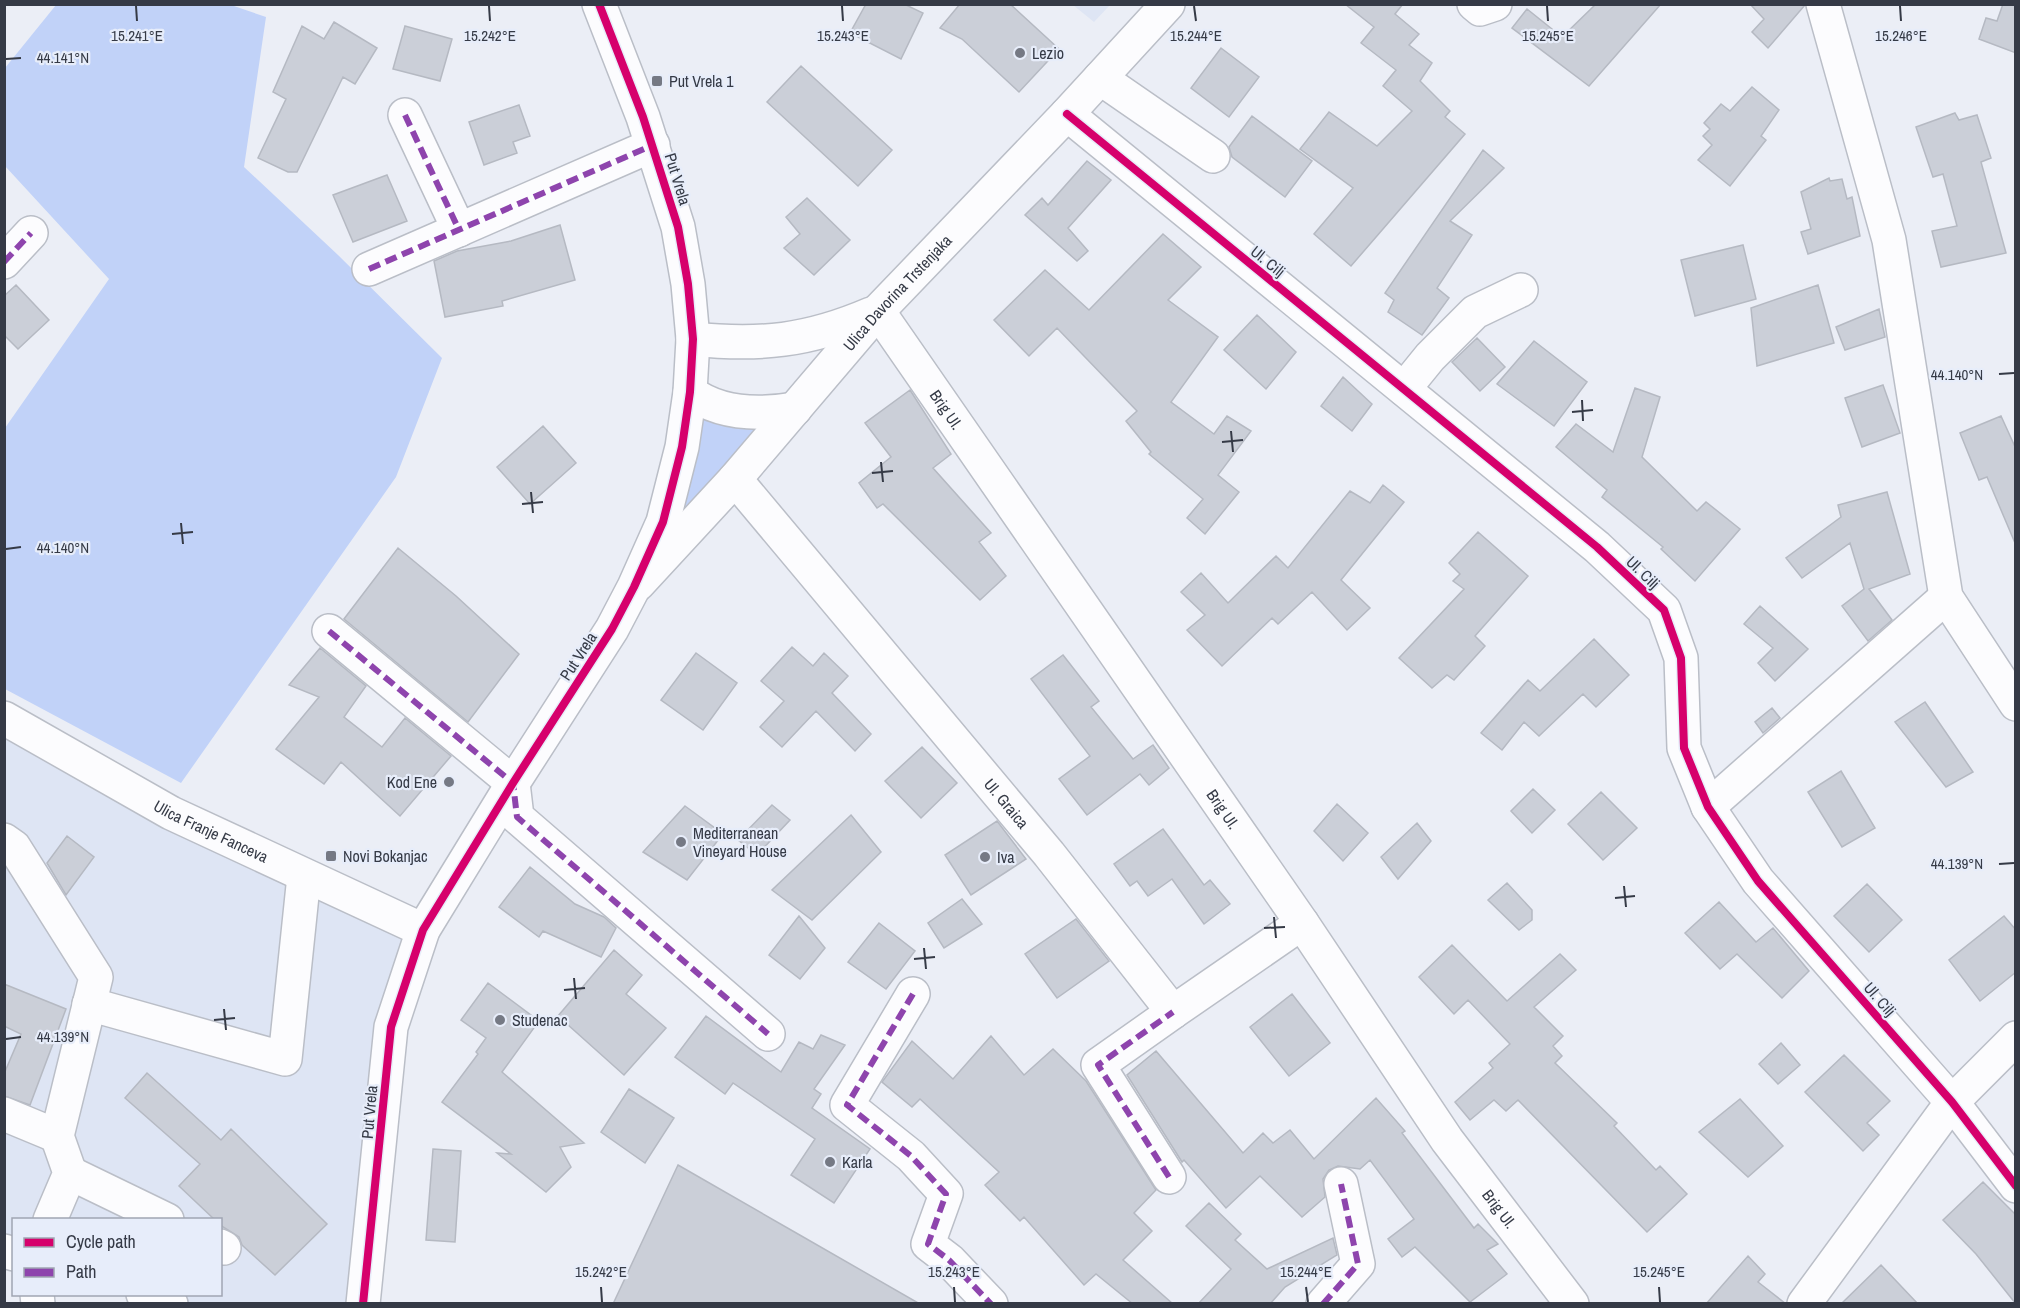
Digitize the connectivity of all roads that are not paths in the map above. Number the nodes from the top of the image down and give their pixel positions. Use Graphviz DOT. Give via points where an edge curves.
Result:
graph roads {
  1 [pos="598,4"];
  2 [pos="1168,4"];
  3 [pos="1474,4"];
  4 [pos="1495,4"];
  5 [pos="1823,4"];
  6 [pos="1100,78"];
  7 [pos="1067,114"];
  8 [pos="405,115"];
  9 [pos="653,145"];
  10 [pos="1213,156"];
  11 [pos="459,230"];
  12 [pos="32,233"];
  13 [pos="4,262"];
  14 [pos="369,269"];
  15 [pos="1521,290"];
  16 [pos="878,311"];
  17 [pos="693,339"];
  18 [pos="1404,389"];
  19 [pos="690,392"];
  20 [pos="795,409"];
  21 [pos="735,479"];
  22 [pos="634,587"];
  23 [pos="1947,597"];
  24 [pos="329,631"];
  25 [pos="2016,704"];
  26 [pos="4,717"];
  27 [pos="513,783"];
  28 [pos="1708,807"];
  29 [pos="4,840"];
  30 [pos="304,876"];
  31 [pos="1302,923"];
  32 [pos="423,930"];
  33 [pos="913,994"];
  34 [pos="89,1004"];
  35 [pos="1173,1012"];
  36 [pos="768,1034"];
  37 [pos="2016,1038"];
  38 [pos="1952,1102"];
  39 [pos="4,1114"];
  40 [pos="57,1136"];
  41 [pos="70,1173"];
  42 [pos="1169,1177"];
  43 [pos="1341,1184"];
  44 [pos="2016,1186"];
  45 [pos="51,1218"];
  46 [pos="163,1218"];
  47 [pos="149,1296"];
  48 [pos="171,1304"];
  49 [pos="363,1304"];
  50 [pos="991,1304"];
  51 [pos="1323,1304"];
  52 [pos="1572,1304"];
  53 [pos="1804,1304"];
  1 -- 9 [label="street, Put Vrela"];
  2 -- 6 [label="street, Ulica Davorina Trstenjaka"];
  3 -- 4 [label="street" via="1480,9"];
  5 -- 23 [label="street" via="1889,240"];
  6 -- 7 [label="street, Ulica Davorina Trstenjaka"];
  6 -- 10 [label="street"];
  7 -- 16 [label="street, Ulica Davorina Trstenjaka"];
  7 -- 18 [label="street, Ul. Cilj"];
  8 -- 11 [label="street"];
  9 -- 11 [label="street"];
  9 -- 17 [label="street, Put Vrela" via="678,227"];
  11 -- 14 [label="street"];
  12 -- 13 [label="street"];
  15 -- 18 [label="street" via="1475,312"];
  16 -- 17 [label="street" via="833,330 794,339"];
  16 -- 20 [label="street, Ulica Davorina Trstenjaka"];
  16 -- 31 [label="street, Brig Ul."];
  17 -- 19 [label="street, Put Vrela"];
  18 -- 28 [label="street, Ul. Cilj" via="1597,547 1664,610 1681,658 1684,748"];
  19 -- 20 [label="street" via="722,409"];
  19 -- 22 [label="street, Put Vrela" via="682,447 663,522"];
  20 -- 21 [label="street, Ulica Davorina Trstenjaka"];
  21 -- 22 [label="street, Ulica Davorina Trstenjaka"];
  21 -- 35 [label="street, Ul. Graica" via="1049,854"];
  22 -- 27 [label="street, Put Vrela" via="612,629"];
  23 -- 25 [label="street"];
  23 -- 28 [label="street"];
  24 -- 27 [label="street"];
  26 -- 30 [label="street, Ulica Franje Fanceva" via="171,813"];
  27 -- 32 [label="street, Put Vrela"];
  27 -- 36 [label="street" via="517,817"];
  28 -- 38 [label="street, Ul. Cilj" via="1758,881"];
  29 -- 34 [label="street" via="14,847 96,977"];
  30 -- 32 [label="street, Ulica Franje Fanceva"];
  30 -- 34 [label="street" via="285,1059"];
  31 -- 35 [label="street"];
  31 -- 52 [label="street, Brig Ul." via="1447,1140"];
  32 -- 49 [label="street, Put Vrela" via="391,1027"];
  33 -- 50 [label="street" via="847,1105 912,1156 946,1194 928,1244 950,1260"];
  34 -- 40 [label="street"];
  35 -- 42 [label="street" via="1098,1065"];
  37 -- 38 [label="street"];
  38 -- 44 [label="street, Ul. Cilj"];
  38 -- 53 [label="street"];
  39 -- 40 [label="street"];
  40 -- 41 [label="street"];
  41 -- 45 [label="street"];
  41 -- 46 [label="street"];
  43 -- 51 [label="street" via="1358,1264"];
  47 -- 48 [label="street"];
}
